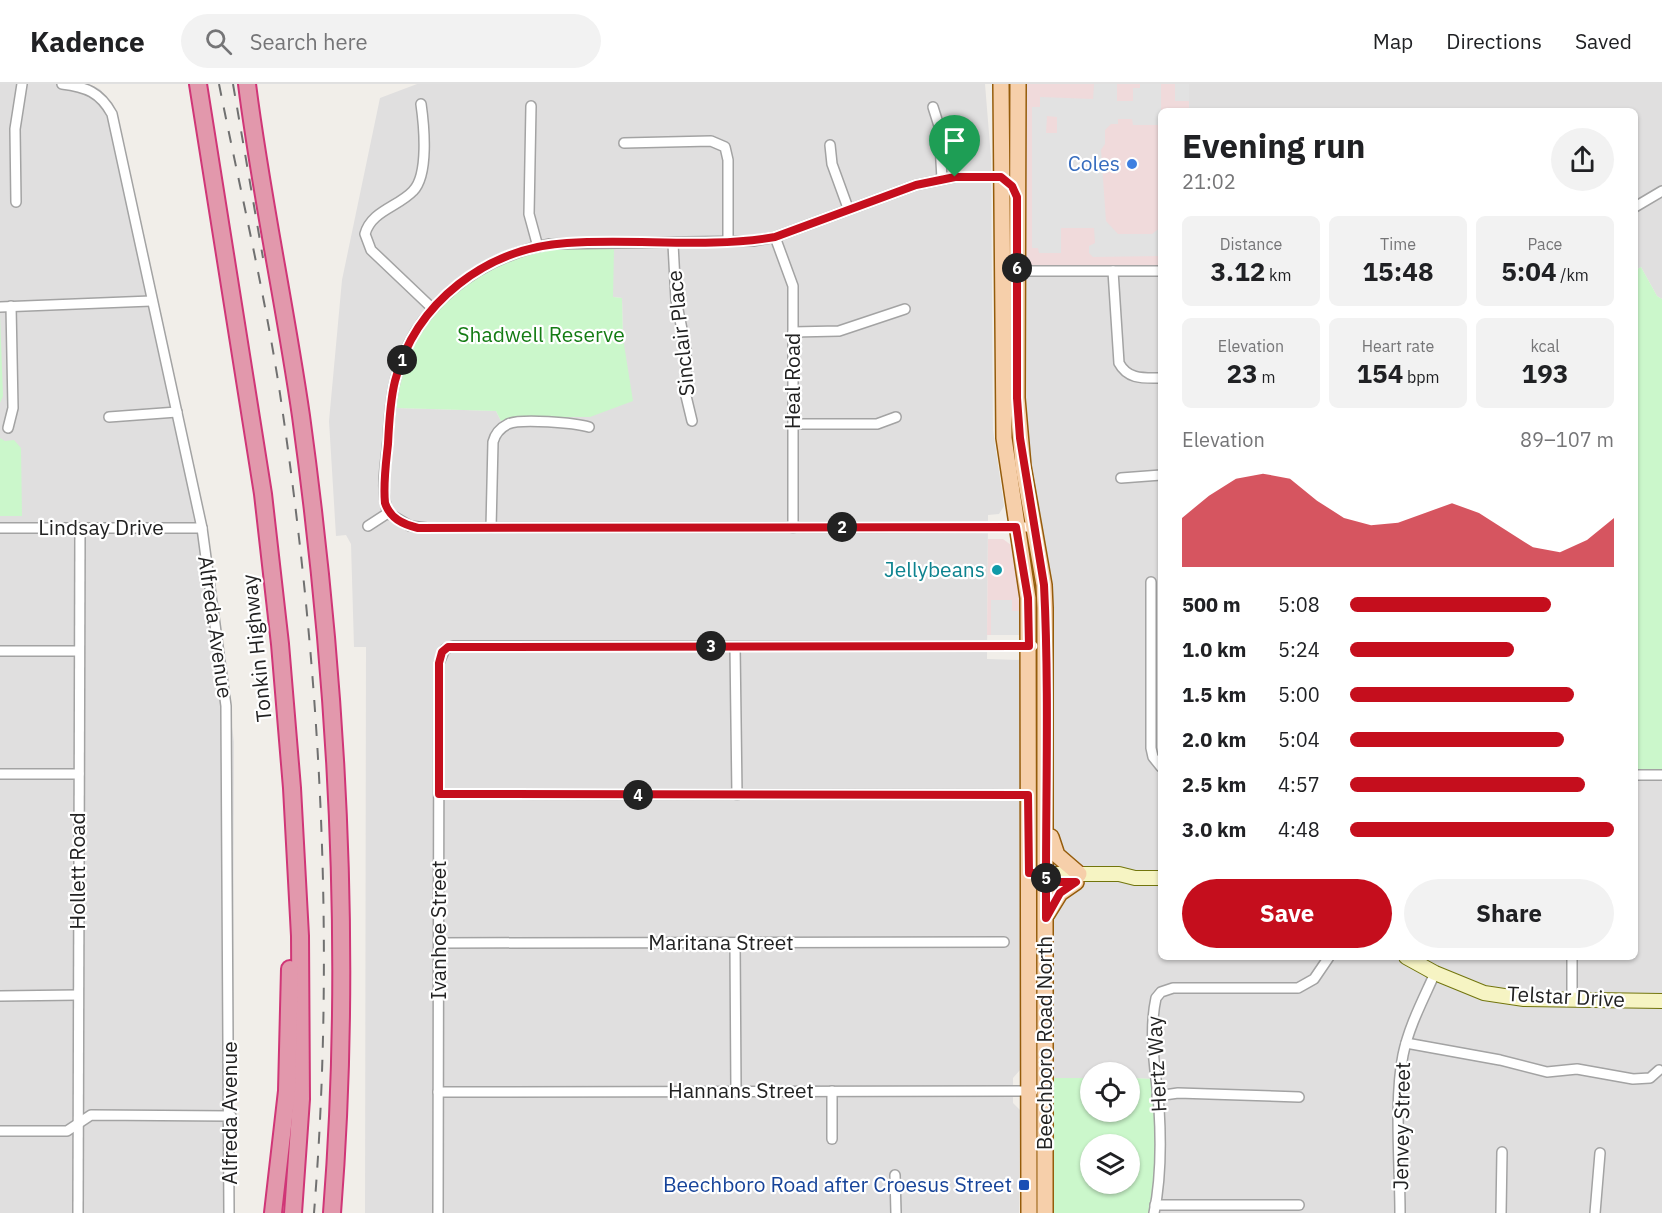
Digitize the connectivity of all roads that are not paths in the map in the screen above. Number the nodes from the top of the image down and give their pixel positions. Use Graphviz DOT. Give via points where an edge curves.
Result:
graph roads {
  1 [pos="22,84"];
  2 [pos="62,84"];
  3 [pos="198,84"];
  4 [pos="247,84"];
  5 [pos="994,84"];
  6 [pos="1001,84"];
  7 [pos="1018,84"];
  8 [pos="421,104"];
  9 [pos="531,106"];
  10 [pos="933,107"];
  11 [pos="1001,141"];
  12 [pos="624,143"];
  13 [pos="830,145"];
  14 [pos="1017,157"];
  15 [pos="1001,177"];
  16 [pos="942,179"];
  17 [pos="1662,191"];
  18 [pos="1017,197"];
  19 [pos="16,202"];
  20 [pos="1638,205"];
  21 [pos="848,208"];
  22 [pos="775,237"];
  23 [pos="728,241"];
  24 [pos="673,244"];
  25 [pos="538,247"];
  26 [pos="1001,252"];
  27 [pos="1017,271"];
  28 [pos="1113,271"];
  29 [pos="1158,271"];
  30 [pos="1001,296"];
  31 [pos="151,301"];
  32 [pos="11,306"];
  33 [pos="0,307"];
  34 [pos="432,308"];
  35 [pos="905,309"];
  36 [pos="793,332"];
  37 [pos="1158,378"];
  38 [pos="177,412"];
  39 [pos="109,417"];
  40 [pos="896,417"];
  41 [pos="692,421"];
  42 [pos="793,424"];
  43 [pos="589,427"];
  44 [pos="8,428"];
  45 [pos="1158,475"];
  46 [pos="1120,478"];
  47 [pos="388,513"];
  48 [pos="368,526"];
  49 [pos="1016,527"];
  50 [pos="1032,527"];
  51 [pos="0,528"];
  52 [pos="202,528"];
  53 [pos="491,528"];
  54 [pos="793,528"];
  55 [pos="80,529"];
  56 [pos="1151,582"];
  57 [pos="735,646"];
  58 [pos="1037,646"];
  59 [pos="0,651"];
  60 [pos="79,651"];
  61 [pos="1158,763"];
  62 [pos="0,774"];
  63 [pos="79,774"];
  64 [pos="1638,775"];
  65 [pos="1662,775"];
  66 [pos="439,794"];
  67 [pos="737,795"];
  68 [pos="1028,795"];
  69 [pos="1046,814"];
  70 [pos="294,823"];
  71 [pos="1029,878"];
  72 [pos="1046,878"];
  73 [pos="1077,878"];
  74 [pos="1158,878"];
  75 [pos="1046,918"];
  76 [pos="1004,942"];
  77 [pos="439,943"];
  78 [pos="735,943"];
  79 [pos="1327,960"];
  80 [pos="1411,960"];
  81 [pos="1572,960"];
  82 [pos="1435,973"];
  83 [pos="78,995"];
  84 [pos="0,996"];
  85 [pos="1572,1000"];
  86 [pos="1662,1000"];
  87 [pos="1406,1043"];
  88 [pos="1659,1070"];
  89 [pos="736,1091"];
  90 [pos="832,1091"];
  91 [pos="1037,1091"];
  92 [pos="339,1092"];
  93 [pos="438,1092"];
  94 [pos="1158,1096"];
  95 [pos="1299,1097"];
  96 [pos="231,1116"];
  97 [pos="78,1124"];
  98 [pos="0,1131"];
  99 [pos="832,1139"];
  100 [pos="1502,1152"];
  101 [pos="1600,1153"];
  102 [pos="895,1175"];
  103 [pos="1299,1205"];
  104 [pos="1154,1209"];
  105 [pos="78,1213"];
  106 [pos="229,1213"];
  107 [pos="273,1213"];
  108 [pos="293,1213"];
  109 [pos="332,1213"];
  110 [pos="341,1213"];
  111 [pos="438,1213"];
  112 [pos="896,1213"];
  113 [pos="1029,1213"];
  114 [pos="1045,1213"];
  115 [pos="1400,1213"];
  116 [pos="1501,1213"];
  117 [pos="1595,1213"];
  1 -- 19 [label="street" via="15,129"];
  2 -- 31 [label="street, Alfreda Avenue" via="94,91 112,114"];
  3 -- 70 [label="highway, Tonkin Highway" via="264,506"];
  4 -- 92 [label="highway" via="294,374 321,592 340,884"];
  5 -- 11 [label="main road"];
  6 -- 11 [label="main road, Beechboro Road North"];
  7 -- 14 [label="main road, Beechboro Road North"];
  8 -- 34 [label="street" via="420,181 412,192 370,221 365,234 370,250"];
  9 -- 25 [label="street" via="529,214"];
  10 -- 16 [label="street" via="939,126"];
  11 -- 15 [label="main road, Beechboro Road North"];
  12 -- 23 [label="street" via="711,141 725,147"];
  13 -- 21 [label="street" via="832,164"];
  14 -- 15 [label="street" via="1011,171"];
  14 -- 18 [label="main road, Beechboro Road North"];
  15 -- 16 [label="street"];
  15 -- 18 [label="street"];
  15 -- 26 [label="main road, Beechboro Road North"];
  16 -- 21 [label="street"];
  17 -- 20 [label="street"];
  18 -- 27 [label="main road, Beechboro Road North"];
  21 -- 22 [label="street"];
  22 -- 23 [label="street"];
  22 -- 36 [label="street, Heal Road" via="793,286"];
  23 -- 24 [label="street"];
  24 -- 25 [label="street" via="569,243"];
  24 -- 41 [label="street, Sinclair Place" via="676,300 687,349 686,396"];
  25 -- 34 [label="street" via="482,268"];
  26 -- 27 [label="street"];
  26 -- 30 [label="main road, Beechboro Road North"];
  27 -- 28 [label="street"];
  27 -- 30 [label="street"];
  27 -- 50 [label="main road, Beechboro Road North" via="1017,398"];
  28 -- 29 [label="street"];
  28 -- 37 [label="street" via="1119,363 1123,371 1137,378"];
  30 -- 49 [label="main road, Beechboro Road North" via="1004,438"];
  31 -- 32 [label="street"];
  31 -- 38 [label="street, Alfreda Avenue"];
  32 -- 33 [label="street"];
  32 -- 44 [label="street" via="13,408"];
  34 -- 47 [label="street" via="411,341 395,380 384,490"];
  35 -- 36 [label="street" via="839,331"];
  36 -- 42 [label="street, Heal Road"];
  38 -- 39 [label="street"];
  38 -- 52 [label="street, Alfreda Avenue"];
  40 -- 42 [label="street" via="877,424"];
  42 -- 54 [label="street, Heal Road"];
  43 -- 53 [label="street" via="575,423 513,423 499,430 493,442"];
  45 -- 46 [label="street"];
  47 -- 48 [label="street"];
  47 -- 53 [label="street" via="418,528"];
  49 -- 50 [label="street"];
  49 -- 54 [label="street"];
  49 -- 58 [label="main road, Beechboro Road North"];
  50 -- 58 [label="main road, Beechboro Road North" via="1044,585"];
  51 -- 55 [label="street, Lindsay Drive"];
  52 -- 55 [label="street, Lindsay Drive"];
  52 -- 96 [label="street, Alfreda Avenue" via="219,638 228,738"];
  53 -- 54 [label="street"];
  55 -- 60 [label="street, Hollett Road"];
  56 -- 61 [label="street" via="1151,748"];
  57 -- 58 [label="street"];
  57 -- 66 [label="street, Ivanhoe Street" via="445,649 439,663"];
  57 -- 67 [label="street"];
  58 -- 68 [label="main road, Beechboro Road North"];
  58 -- 69 [label="main road, Beechboro Road North"];
  59 -- 60 [label="street"];
  60 -- 63 [label="street, Hollett Road"];
  62 -- 63 [label="street"];
  63 -- 83 [label="street, Hollett Road"];
  64 -- 65 [label="street"];
  66 -- 67 [label="street"];
  66 -- 77 [label="street, Ivanhoe Street"];
  67 -- 68 [label="street"];
  68 -- 71 [label="main road, Beechboro Road North"];
  69 -- 72 [label="main road, Beechboro Road North"];
  69 -- 73 [label="main road" via="1057,855"];
  70 -- 107 [label="highway" via="287,1091"];
  70 -- 108 [label="highway, Tonkin Highway" via="301,1099"];
  71 -- 72 [label="street"];
  71 -- 91 [label="main road, Beechboro Road North"];
  72 -- 73 [label="street"];
  72 -- 75 [label="main road, Beechboro Road North"];
  73 -- 74 [label="street" via="1119,874"];
  73 -- 75 [label="main road" via="1060,893"];
  75 -- 91 [label="main road, Beechboro Road North"];
  76 -- 78 [label="street, Maritana Street"];
  77 -- 78 [label="street, Maritana Street"];
  77 -- 93 [label="street, Ivanhoe Street"];
  78 -- 89 [label="street"];
  79 -- 94 [label="street, Hertz Way" via="1314,979 1289,989 1173,988 1161,992 1154,1006 1153,1038"];
  80 -- 82 [label="street, Telstar Drive"];
  81 -- 85 [label="street"];
  82 -- 85 [label="street, Telstar Drive" via="1484,993"];
  82 -- 87 [label="street, Jenvey Street"];
  83 -- 84 [label="street"];
  83 -- 97 [label="street, Hollett Road"];
  85 -- 86 [label="street, Telstar Drive"];
  87 -- 88 [label="street" via="1546,1072 1578,1069 1633,1079 1650,1078"];
  87 -- 115 [label="street, Jenvey Street" via="1400,1083"];
  89 -- 90 [label="street, Hannans Street"];
  89 -- 93 [label="street, Hannans Street"];
  90 -- 91 [label="street, Hannans Street"];
  90 -- 99 [label="street"];
  91 -- 113 [label="main road, Beechboro Road North"];
  91 -- 114 [label="main road, Beechboro Road North"];
  92 -- 109 [label="highway"];
  92 -- 110 [label="highway"];
  93 -- 111 [label="street, Ivanhoe Street"];
  94 -- 95 [label="street" via="1179,1093"];
  94 -- 104 [label="street, Hertz Way" via="1159,1155"];
  96 -- 97 [label="street" via="91,1115"];
  96 -- 106 [label="street, Alfreda Avenue"];
  97 -- 98 [label="street" via="67,1131"];
  97 -- 105 [label="street, Hollett Road"];
  100 -- 116 [label="street"];
  101 -- 117 [label="street"];
  102 -- 112 [label="street"];
  103 -- 104 [label="street"];
}
